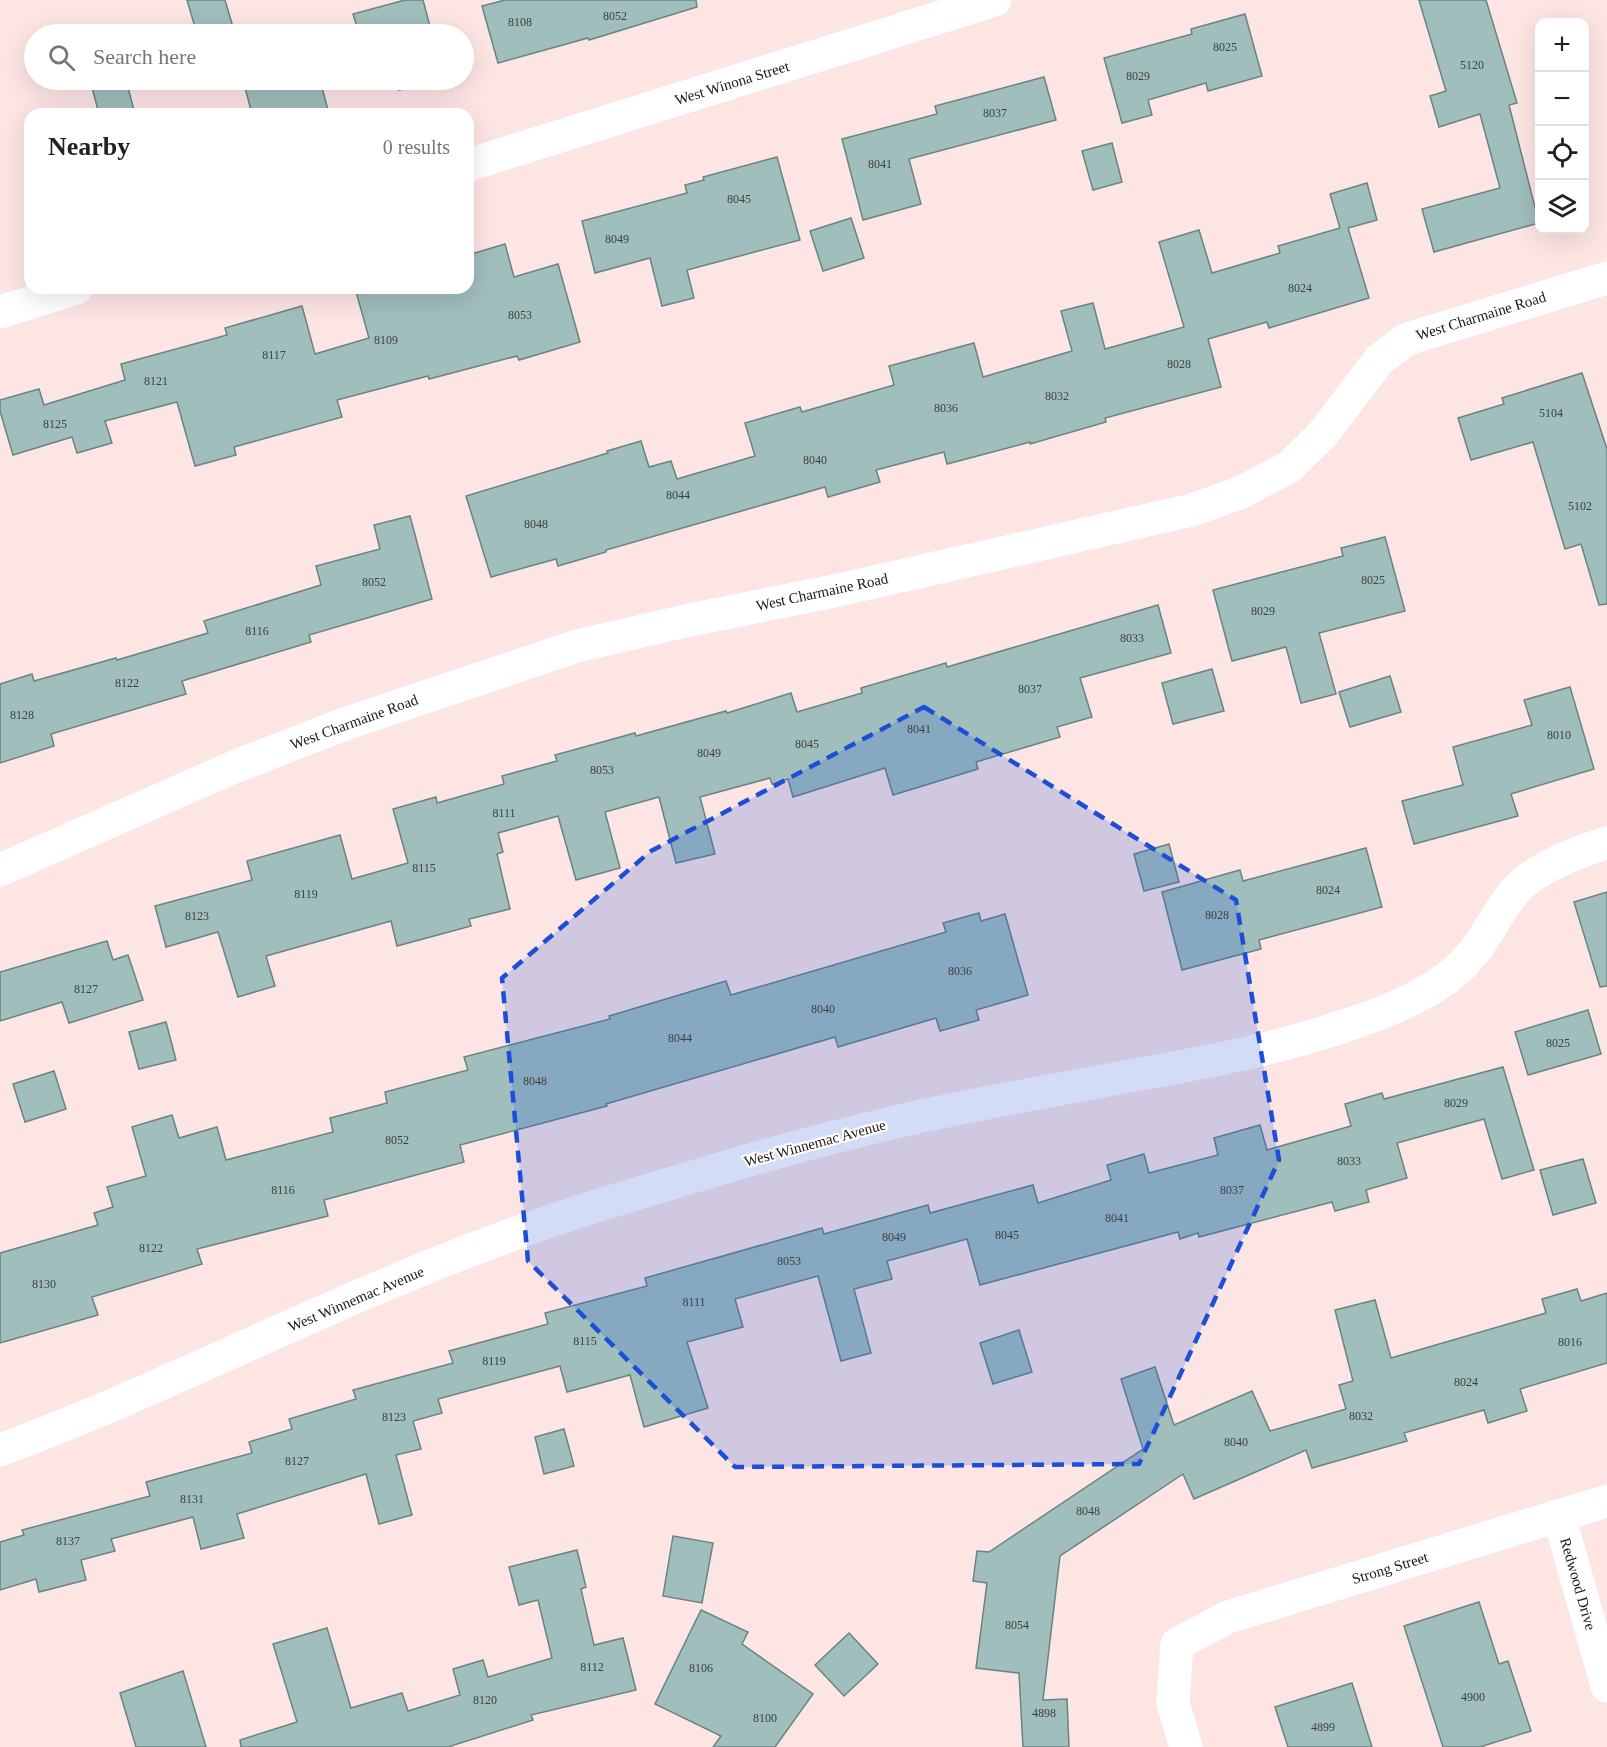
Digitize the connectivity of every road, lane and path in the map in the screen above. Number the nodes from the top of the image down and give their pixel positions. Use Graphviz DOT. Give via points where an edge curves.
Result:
graph roads {
  1 [pos="996,0"];
  2 [pos="474,163"];
  3 [pos="1607,278"];
  4 [pos="57,294"];
  5 [pos="0,312"];
  6 [pos="1607,843"];
  7 [pos="0,870"];
  8 [pos="0,1450"];
  9 [pos="1607,1501"];
  10 [pos="1559,1516"];
  11 [pos="1607,1686"];
  12 [pos="1186,1747"];
  1 -- 2 [label="street, West Winona Street"];
  3 -- 7 [label="street, West Charmaine Road" via="1407,339 1379,360 1323,434 1289,467 1242,492 1192,510 577,646 342,725 234,767"];
  4 -- 5 [label="street"];
  6 -- 8 [label="street, West Winnemac Avenue" via="1547,867 1518,887 1478,948 1456,970 1426,991 1370,1017 1260,1051 889,1123 614,1200 492,1242 152,1390"];
  9 -- 10 [label="street, Strong Street"];
  10 -- 11 [label="street, Redwood Drive"];
  10 -- 12 [label="street, Strong Street" via="1228,1617 1177,1644 1173,1703"];
}
